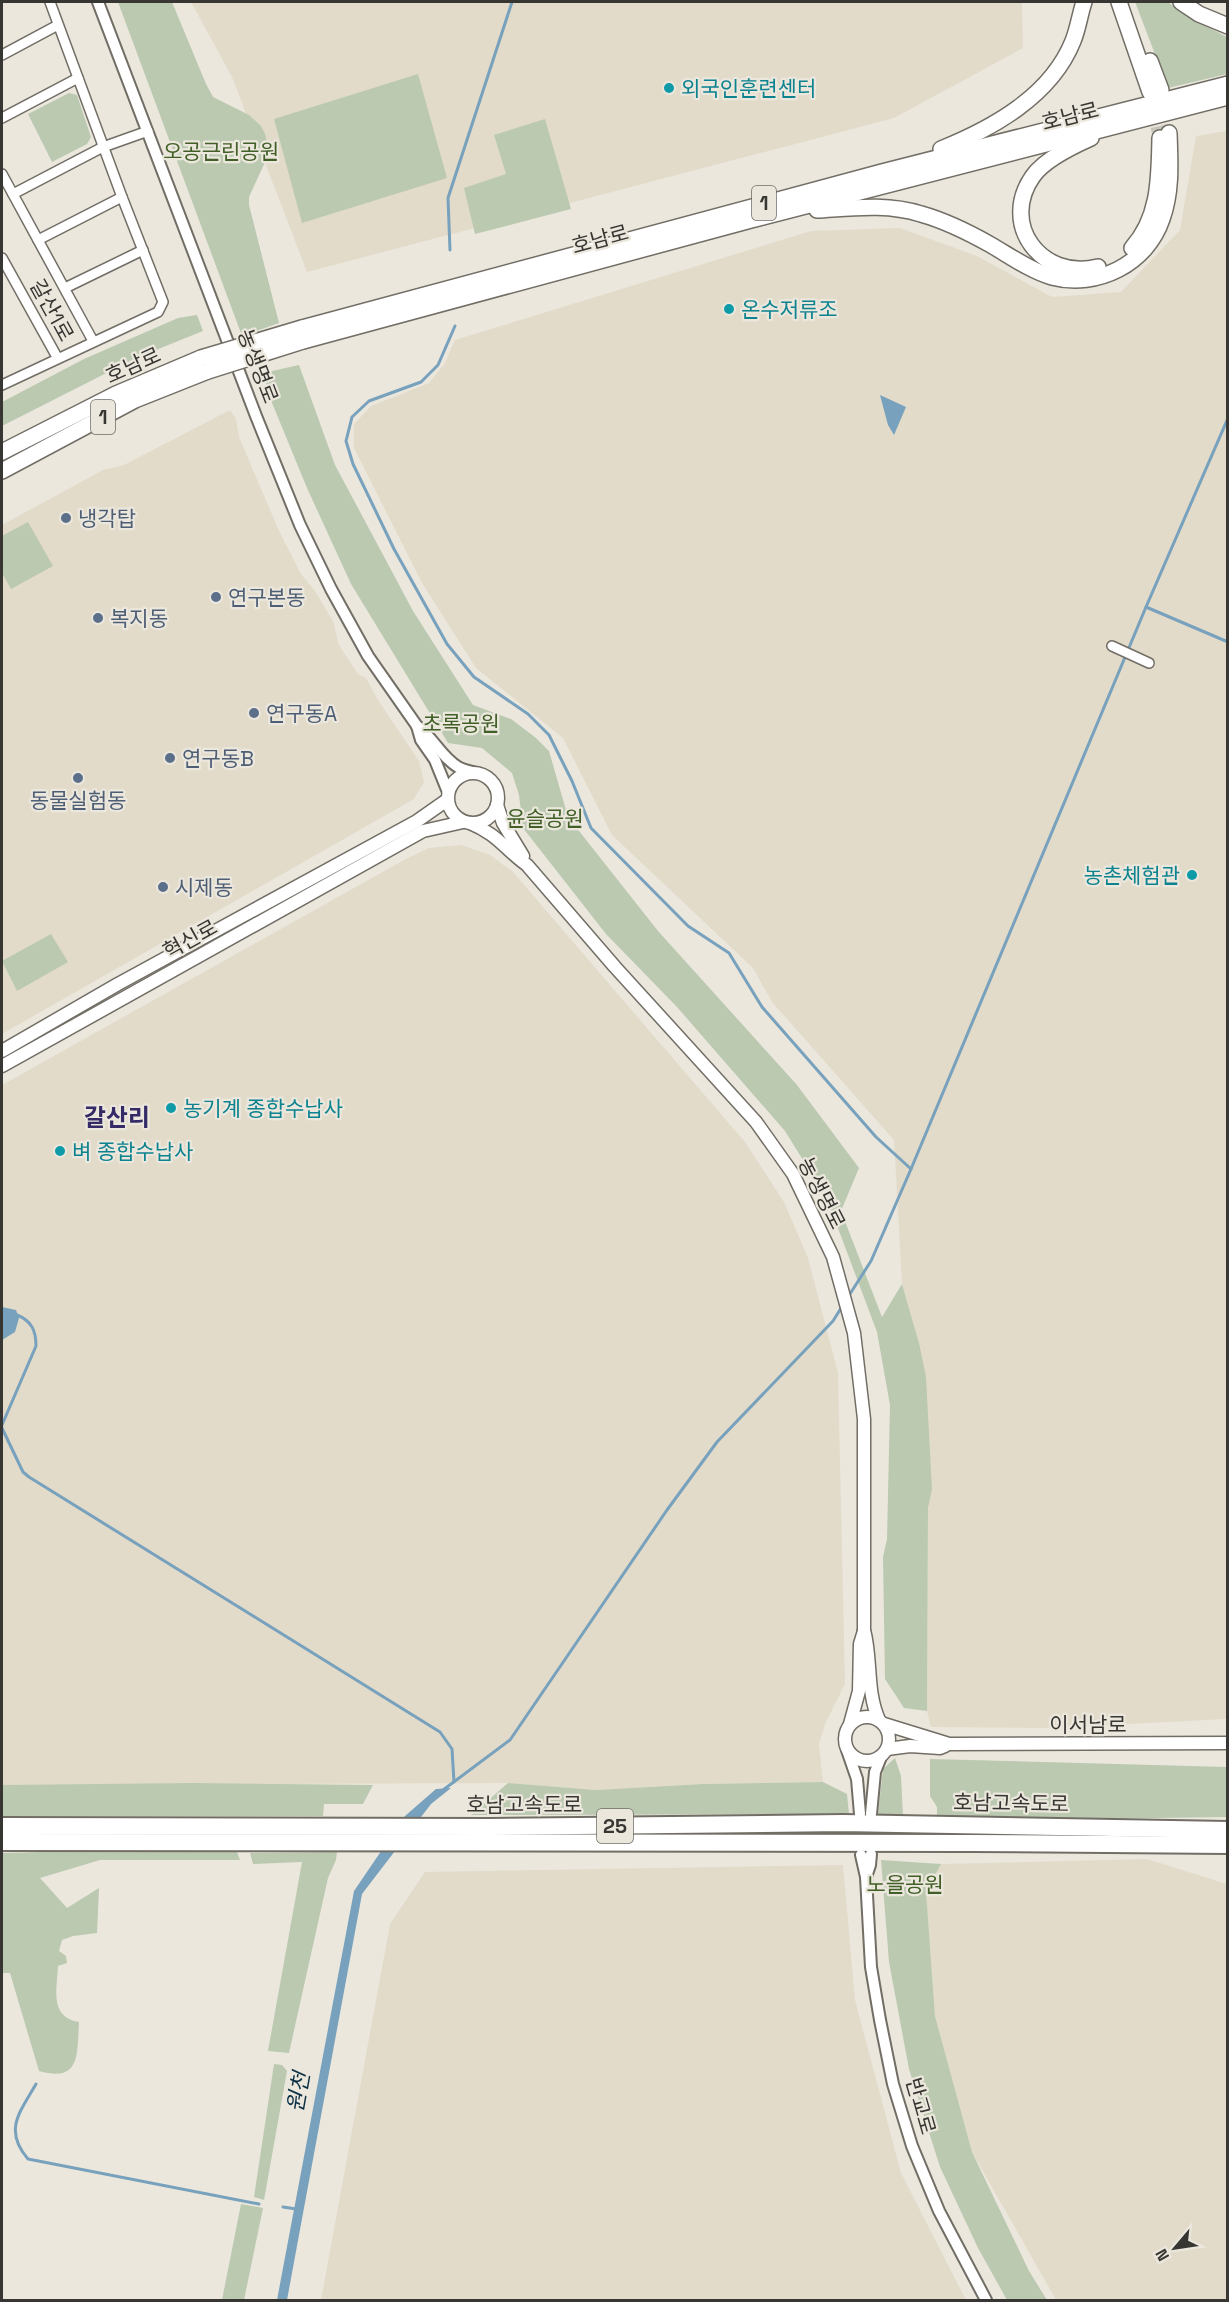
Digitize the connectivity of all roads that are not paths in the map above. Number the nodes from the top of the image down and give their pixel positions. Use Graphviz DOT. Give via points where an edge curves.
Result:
graph roads {
  1 [pos="50,2"];
  2 [pos="98,2"];
  3 [pos="1084,2"];
  4 [pos="1119,2"];
  5 [pos="1128,2"];
  6 [pos="1181,2"];
  7 [pos="58,25"];
  8 [pos="1227,26"];
  9 [pos="2,55"];
  10 [pos="78,78"];
  11 [pos="1227,84"];
  12 [pos="1227,97"];
  13 [pos="2,118"];
  14 [pos="1129,123"];
  15 [pos="148,132"];
  16 [pos="103,147"];
  17 [pos="882,172"];
  18 [pos="2,174"];
  19 [pos="13,194"];
  20 [pos="122,197"];
  21 [pos="751,220"];
  22 [pos="38,240"];
  23 [pos="143,250"];
  24 [pos="2,258"];
  25 [pos="65,288"];
  26 [pos="303,334"];
  27 [pos="93,341"];
  28 [pos="57,357"];
  29 [pos="205,365"];
  30 [pos="2,385"];
  31 [pos="2,452"];
  32 [pos="2,471"];
  33 [pos="1112,646"];
  34 [pos="1149,663"];
  35 [pos="417,726"];
  36 [pos="476,773"];
  37 [pos="448,796"];
  38 [pos="497,805"];
  39 [pos="467,822"];
  40 [pos="527,865"];
  41 [pos="2,1051"];
  42 [pos="2,1066"];
  43 [pos="864,1630"];
  44 [pos="882,1722"];
  45 [pos="850,1724"];
  46 [pos="1227,1743"];
  47 [pos="949,1744"];
  48 [pos="847,1750"];
  49 [pos="884,1753"];
  50 [pos="2,1826"];
  51 [pos="1227,1830"];
  52 [pos="2,1842"];
  53 [pos="1227,1845"];
  54 [pos="866,1855"];
  55 [pos="986,2301"];
  1 -- 7 [label="street"];
  2 -- 15 [label="street, 농생명로"];
  3 -- 17 [label="highway" via="1073,42 1050,80 1000,121 964,140"];
  4 -- 5 [label="highway" via="1155,91"];
  6 -- 8 [label="highway"];
  7 -- 9 [label="street"];
  7 -- 10 [label="street"];
  10 -- 13 [label="street"];
  10 -- 16 [label="street"];
  11 -- 17 [label="highway, 호남로 / 1"];
  12 -- 14 [label="highway, 호남로 / 1"];
  14 -- 21 [label="highway, 호남로 / 1"];
  14 -- 21 [label="highway" via="1066,151 1034,175 1023,197 1022,224 1031,246 1045,260 1063,268 1087,269 1109,264 1126,254 1151,218 1159,186 1164,134 1171,174 1163,219 1132,262 1094,279 1052,276 956,226 891,207 808,210"];
  15 -- 16 [label="street"];
  15 -- 35 [label="street, 농생명로" via="300,525 368,656"];
  16 -- 19 [label="street"];
  16 -- 20 [label="street"];
  17 -- 26 [label="highway, 호남로 / 1"];
  18 -- 19 [label="street"];
  19 -- 22 [label="street"];
  20 -- 22 [label="street"];
  20 -- 23 [label="street"];
  21 -- 26 [label="highway, 호남로 / 1"];
  22 -- 25 [label="street"];
  23 -- 25 [label="street"];
  23 -- 27 [label="street" via="163,302 158,312"];
  24 -- 28 [label="street, 갈산1로"];
  25 -- 27 [label="street"];
  26 -- 29 [label="highway, 호남로 / 1, bridge"];
  27 -- 28 [label="street"];
  28 -- 30 [label="street, 갈산1로"];
  29 -- 31 [label="highway, 호남로 / 1" via="116,394"];
  29 -- 32 [label="highway, 호남로 / 1"];
  33 -- 34 [label="street"];
  35 -- 36 [label="street, 농생명로" via="458,766"];
  35 -- 37 [label="street, 농생명로"];
  36 -- 37 [label="main road" via="461,776 451,785"];
  36 -- 38 [label="main road, 농생명로" via="484,775 496,788"];
  37 -- 39 [label="main road, 농생명로" via="452,813"];
  37 -- 41 [label="main road, 혁신로" via="417,821"];
  38 -- 39 [label="main road" via="482,822"];
  38 -- 40 [label="main road, 농생명로" via="502,823"];
  39 -- 40 [label="main road, 농생명로" via="486,830"];
  39 -- 42 [label="main road, 혁신로" via="423,831"];
  40 -- 43 [label="main road, 농생명로" via="756,1122 793,1174 833,1257 854,1333 864,1419"];
  43 -- 44 [label="main road, 농생명로" via="870,1695"];
  43 -- 45 [label="main road, 농생명로" via="859,1691"];
  44 -- 45 [label="main road" via="867,1716"];
  44 -- 47 [label="main road, 이서남로"];
  44 -- 49 [label="main road, 농생명로" via="890,1740"];
  45 -- 48 [label="main road, 농생명로" via="844,1735"];
  46 -- 47 [label="main road, 이서남로"];
  47 -- 49 [label="main road, 이서남로" via="940,1748 909,1746"];
  48 -- 49 [label="main road" via="866,1762"];
  48 -- 49 [label="street" via="865,1814"];
  50 -- 51 [label="highway, 호남고속도로 / 25" via="843,1823"];
  52 -- 53 [label="highway, 호남고속도로 / 25"];
  54 -- 55 [label="street, 반교로" via="870,1864 866,1877 871,1967 893,2084 912,2146 939,2211"];
}
